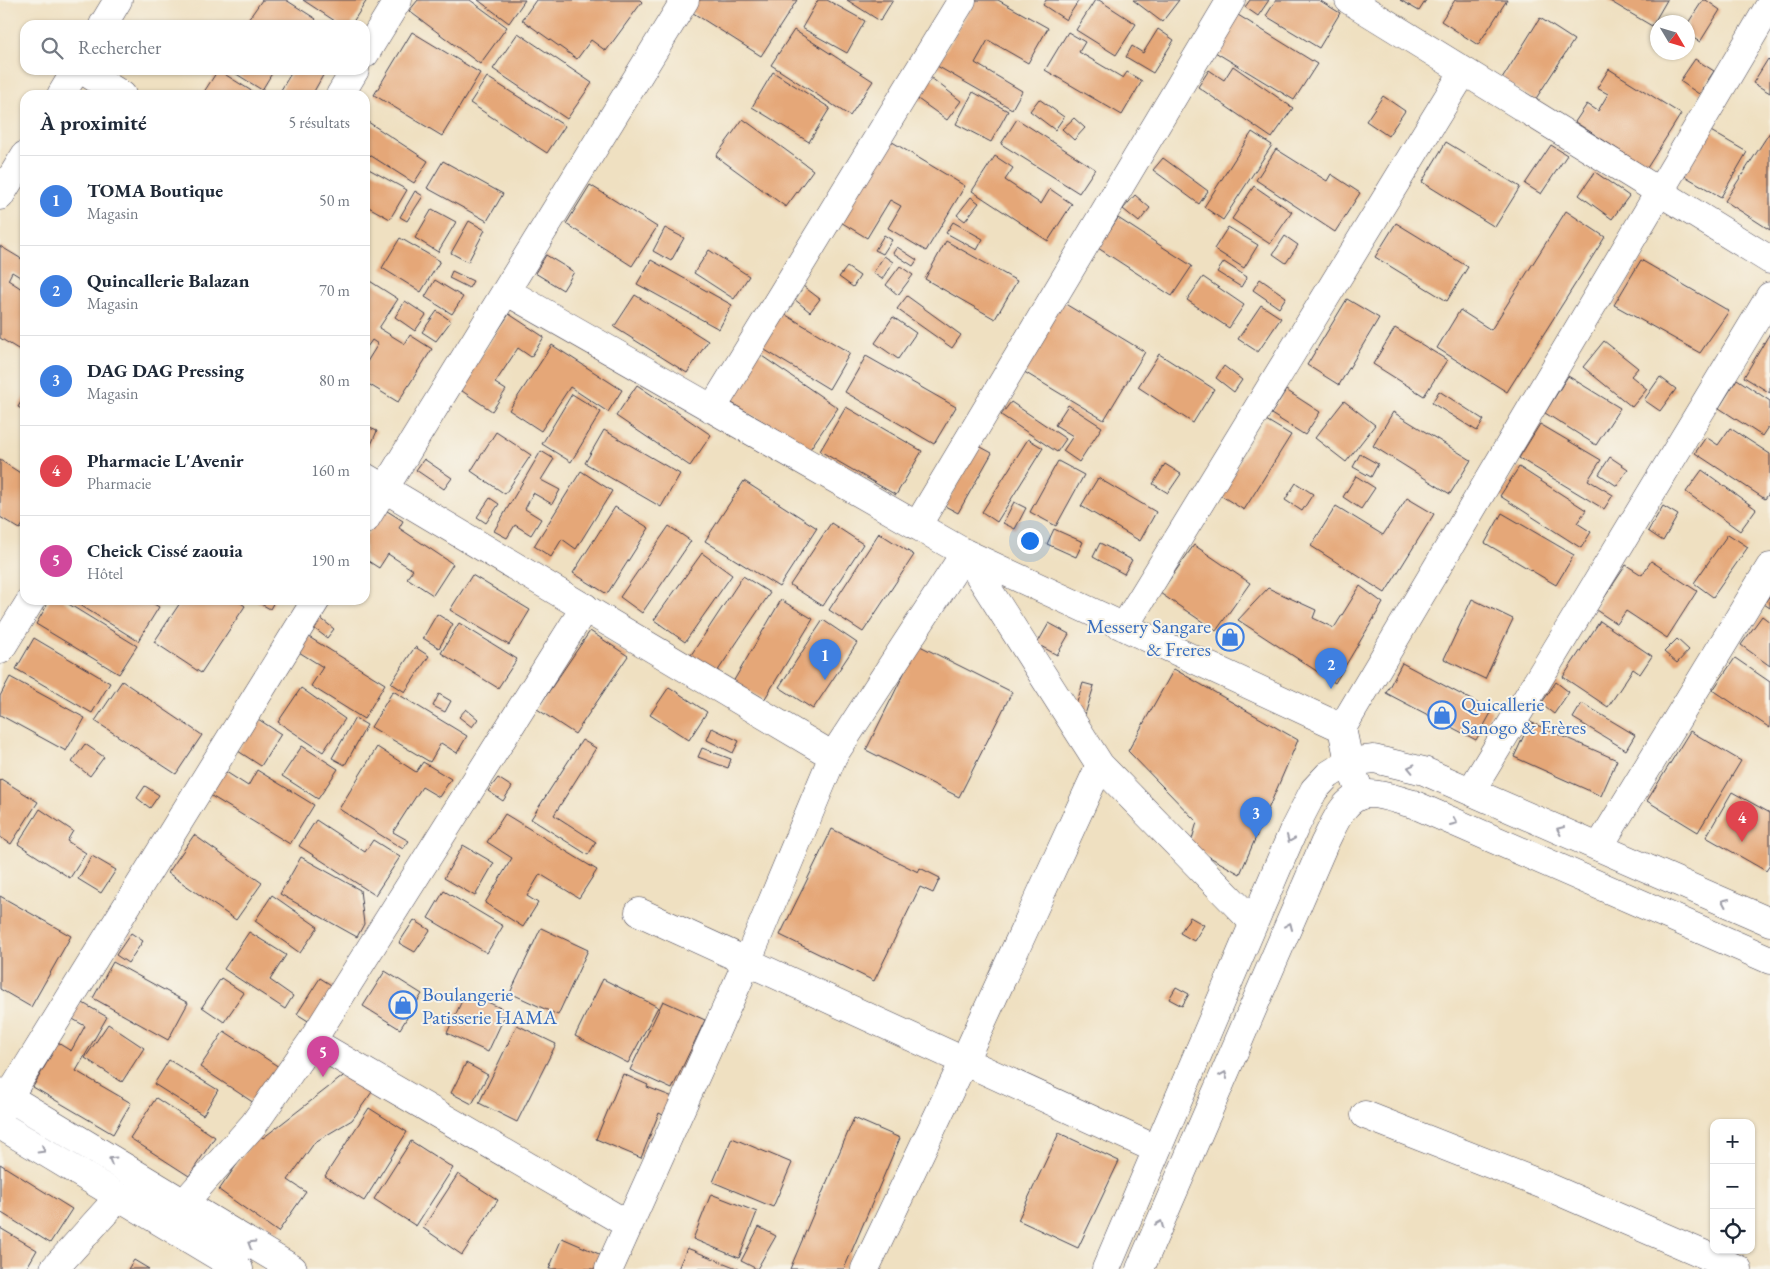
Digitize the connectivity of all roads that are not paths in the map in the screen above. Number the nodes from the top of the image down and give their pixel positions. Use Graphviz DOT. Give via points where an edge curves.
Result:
graph roads {
  1 [pos="118,0"];
  2 [pos="398,0"];
  3 [pos="685,0"];
  4 [pos="962,0"];
  5 [pos="1230,0"];
  6 [pos="1349,0"];
  7 [pos="1770,5"];
  8 [pos="106,20"];
  9 [pos="370,46"];
  10 [pos="1464,71"];
  11 [pos="73,75"];
  12 [pos="90,75"];
  13 [pos="352,75"];
  14 [pos="64,90"];
  15 [pos="114,90"];
  16 [pos="343,90"];
  17 [pos="1660,192"];
  18 [pos="1770,260"];
  19 [pos="506,291"];
  20 [pos="1770,296"];
  21 [pos="712,409"];
  22 [pos="375,483"];
  23 [pos="370,502"];
  24 [pos="917,526"];
  25 [pos="965,553"];
  26 [pos="1770,567"];
  27 [pos="28,605"];
  28 [pos="313,605"];
  29 [pos="584,607"];
  30 [pos="1124,627"];
  31 [pos="0,650"];
  32 [pos="1342,728"];
  33 [pos="833,756"];
  34 [pos="1349,762"];
  35 [pos="1100,765"];
  36 [pos="1471,792"];
  37 [pos="1361,795"];
  38 [pos="1599,847"];
  39 [pos="639,912"];
  40 [pos="1253,922"];
  41 [pos="1770,922"];
  42 [pos="1770,960"];
  43 [pos="747,962"];
  44 [pos="312,1041"];
  45 [pos="964,1061"];
  46 [pos="3,1100"];
  47 [pos="1365,1115"];
  48 [pos="0,1125"];
  49 [pos="1156,1149"];
  50 [pos="119,1196"];
  51 [pos="183,1204"];
  52 [pos="167,1225"];
  53 [pos="629,1225"];
  54 [pos="54,1269"];
  55 [pos="239,1269"];
  56 [pos="293,1269"];
  57 [pos="610,1269"];
  58 [pos="865,1269"];
  59 [pos="1106,1269"];
  60 [pos="1140,1269"];
  61 [pos="1738,1269"];
  1 -- 8 [label="street"];
  2 -- 9 [label="street"];
  3 -- 19 [label="street"];
  4 -- 21 [label="street"];
  5 -- 24 [label="street"];
  6 -- 10 [label="street"];
  7 -- 17 [label="street"];
  10 -- 17 [label="street"];
  10 -- 30 [label="street"];
  11 -- 14 [label="street"];
  12 -- 15 [label="street"];
  13 -- 16 [label="street"];
  17 -- 18 [label="street"];
  17 -- 32 [label="street"];
  19 -- 21 [label="street"];
  19 -- 22 [label="street"];
  20 -- 36 [label="street"];
  21 -- 24 [label="street"];
  22 -- 23 [label="street"];
  22 -- 29 [label="street"];
  24 -- 25 [label="street"];
  25 -- 30 [label="street"];
  25 -- 33 [label="street"];
  25 -- 35 [label="street"];
  26 -- 38 [label="street"];
  27 -- 31 [label="street"];
  28 -- 46 [label="street"];
  29 -- 33 [label="street"];
  29 -- 44 [label="street"];
  30 -- 32 [label="street"];
  32 -- 34 [label="street"];
  33 -- 43 [label="street"];
  36 -- 34 [label="street, one-way" via="1424,771 1374,759"];
  34 -- 37 [label="street"];
  34 -- 40 [label="street, one-way" via="1328,775 1314,790"];
  35 -- 40 [label="street"];
  35 -- 45 [label="street"];
  38 -- 36 [label="street, one-way"];
  37 -- 42 [label="street, one-way" via="1372,794 1413,804"];
  60 -- 37 [label="street, one-way" via="1324,844 1342,810"];
  41 -- 38 [label="street, one-way"];
  39 -- 43 [label="street"];
  40 -- 49 [label="street"];
  43 -- 45 [label="street"];
  43 -- 53 [label="street"];
  44 -- 51 [label="street" via="254,1124"];
  44 -- 53 [label="street"];
  45 -- 49 [label="street"];
  45 -- 58 [label="street"];
  51 -- 46 [label="street, one-way"];
  47 -- 61 [label="street" via="1546,1186"];
  48 -- 50 [label="street, one-way"];
  49 -- 59 [label="street"];
  50 -- 52 [label="street"];
  50 -- 54 [label="street"];
  51 -- 52 [label="street"];
  56 -- 51 [label="street, one-way"];
  52 -- 55 [label="street"];
  53 -- 57 [label="street"];
}
